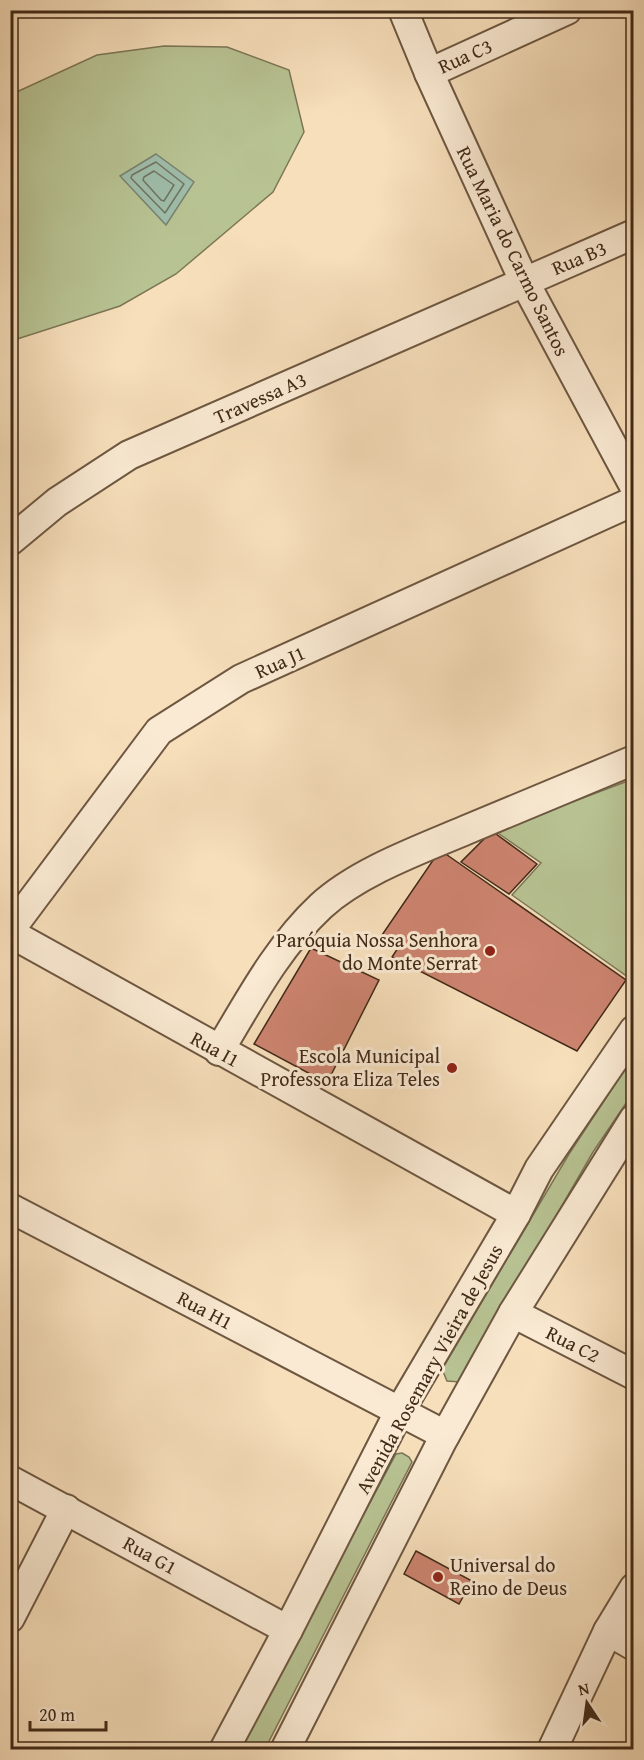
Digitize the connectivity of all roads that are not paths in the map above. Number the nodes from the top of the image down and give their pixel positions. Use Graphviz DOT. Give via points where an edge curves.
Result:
graph roads {
  1 [pos="403,10"];
  2 [pos="567,10"];
  3 [pos="429,73"];
  4 [pos="633,234"];
  5 [pos="524,281"];
  6 [pos="633,486"];
  7 [pos="633,501"];
  8 [pos="10,541"];
  9 [pos="633,760"];
  10 [pos="10,932"];
  11 [pos="633,1030"];
  12 [pos="219,1051"];
  13 [pos="633,1119"];
  14 [pos="10,1208"];
  15 [pos="516,1214"];
  16 [pos="513,1313"];
  17 [pos="633,1375"];
  18 [pos="399,1412"];
  19 [pos="445,1435"];
  20 [pos="10,1480"];
  21 [pos="66,1509"];
  22 [pos="633,1588"];
  23 [pos="10,1618"];
  24 [pos="288,1630"];
  25 [pos="608,1631"];
  26 [pos="633,1646"];
  27 [pos="224,1749"];
  28 [pos="285,1749"];
  29 [pos="552,1749"];
  1 -- 3 [label="street, Rua Maria do Carmo Santos"];
  2 -- 3 [label="street, Rua C3"];
  3 -- 5 [label="street, Rua Maria do Carmo Santos"];
  4 -- 5 [label="street, Rua B3"];
  5 -- 6 [label="street, Rua Maria do Carmo Santos"];
  5 -- 8 [label="street, Travessa A3" via="129,455 57,502"];
  7 -- 10 [label="street, Rua J1" via="241,679 159,731"];
  9 -- 12 [label="street" via="411,853 337,894 289,942"];
  10 -- 12 [label="street, Rua I1"];
  11 -- 15 [label="street, Avenida Rosemary Vieira de Jesus" via="539,1169"];
  12 -- 15 [label="street, Rua I1"];
  13 -- 16 [label="street"];
  14 -- 18 [label="street, Rua H1"];
  15 -- 18 [label="street, Avenida Rosemary Vieira de Jesus"];
  16 -- 17 [label="street, Rua C2"];
  16 -- 19 [label="street"];
  18 -- 19 [label="street, Rua H1"];
  18 -- 24 [label="street, Avenida Rosemary Vieira de Jesus"];
  19 -- 28 [label="street"];
  20 -- 21 [label="street, Rua G1"];
  21 -- 23 [label="street"];
  21 -- 24 [label="street, Rua G1"];
  22 -- 25 [label="street"];
  24 -- 27 [label="street, Avenida Rosemary Vieira de Jesus"];
  25 -- 26 [label="street"];
  25 -- 29 [label="street"];
}
